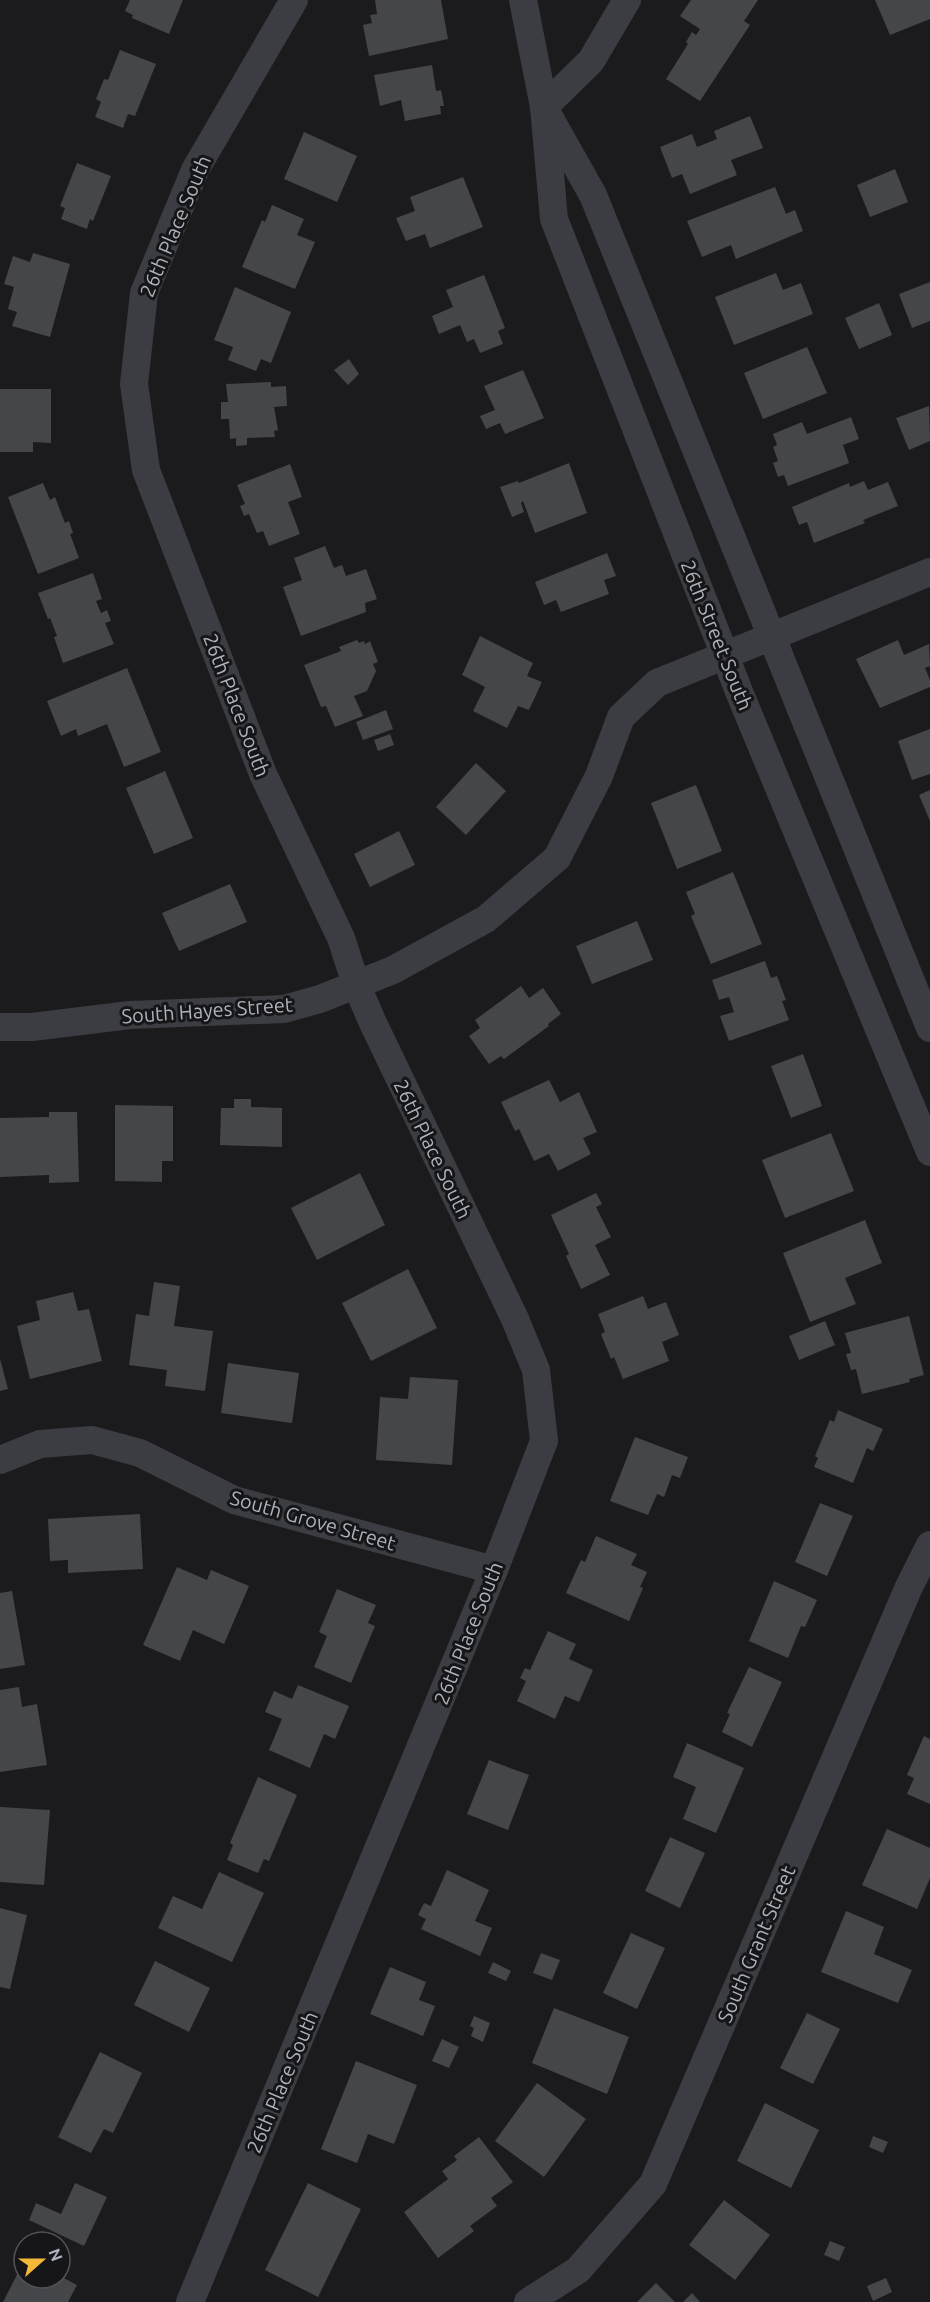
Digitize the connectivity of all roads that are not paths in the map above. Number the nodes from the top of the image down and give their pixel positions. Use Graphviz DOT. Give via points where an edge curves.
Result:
graph roads {
  1 [pos="294,0"];
  2 [pos="522,0"];
  3 [pos="627,0"];
  4 [pos="544,107"];
  5 [pos="930,572"];
  6 [pos="771,636"];
  7 [pos="725,657"];
  8 [pos="356,984"];
  9 [pos="0,1027"];
  10 [pos="930,1028"];
  11 [pos="930,1152"];
  12 [pos="0,1460"];
  13 [pos="930,1545"];
  14 [pos="494,1570"];
  15 [pos="190,2302"];
  16 [pos="528,2302"];
  1 -- 8 [label="street, 26th Place South" via="195,170 144,293 134,384 146,470 263,774 341,938"];
  2 -- 4 [label="street, 26th Street South"];
  3 -- 4 [label="street" via="591,62"];
  4 -- 6 [label="street, 26th Street South" via="593,195"];
  4 -- 7 [label="street, 26th Street South" via="554,219"];
  5 -- 6 [label="street, South Hayes Street"];
  6 -- 7 [label="street, South Hayes Street"];
  6 -- 10 [label="street, 26th Street South"];
  7 -- 8 [label="street, South Hayes Street" via="657,683 621,717 599,776 557,858 486,919 393,970"];
  7 -- 11 [label="street, 26th Street South"];
  8 -- 9 [label="street, South Hayes Street" via="284,1009 130,1015"];
  8 -- 14 [label="street, 26th Place South" via="536,1370 544,1441"];
  12 -- 14 [label="street, South Grove Street" via="40,1444 92,1440 140,1452 234,1500"];
  13 -- 16 [label="street, South Grant Street" via="653,2184 578,2270"];
  14 -- 15 [label="street, 26th Place South"];
}
